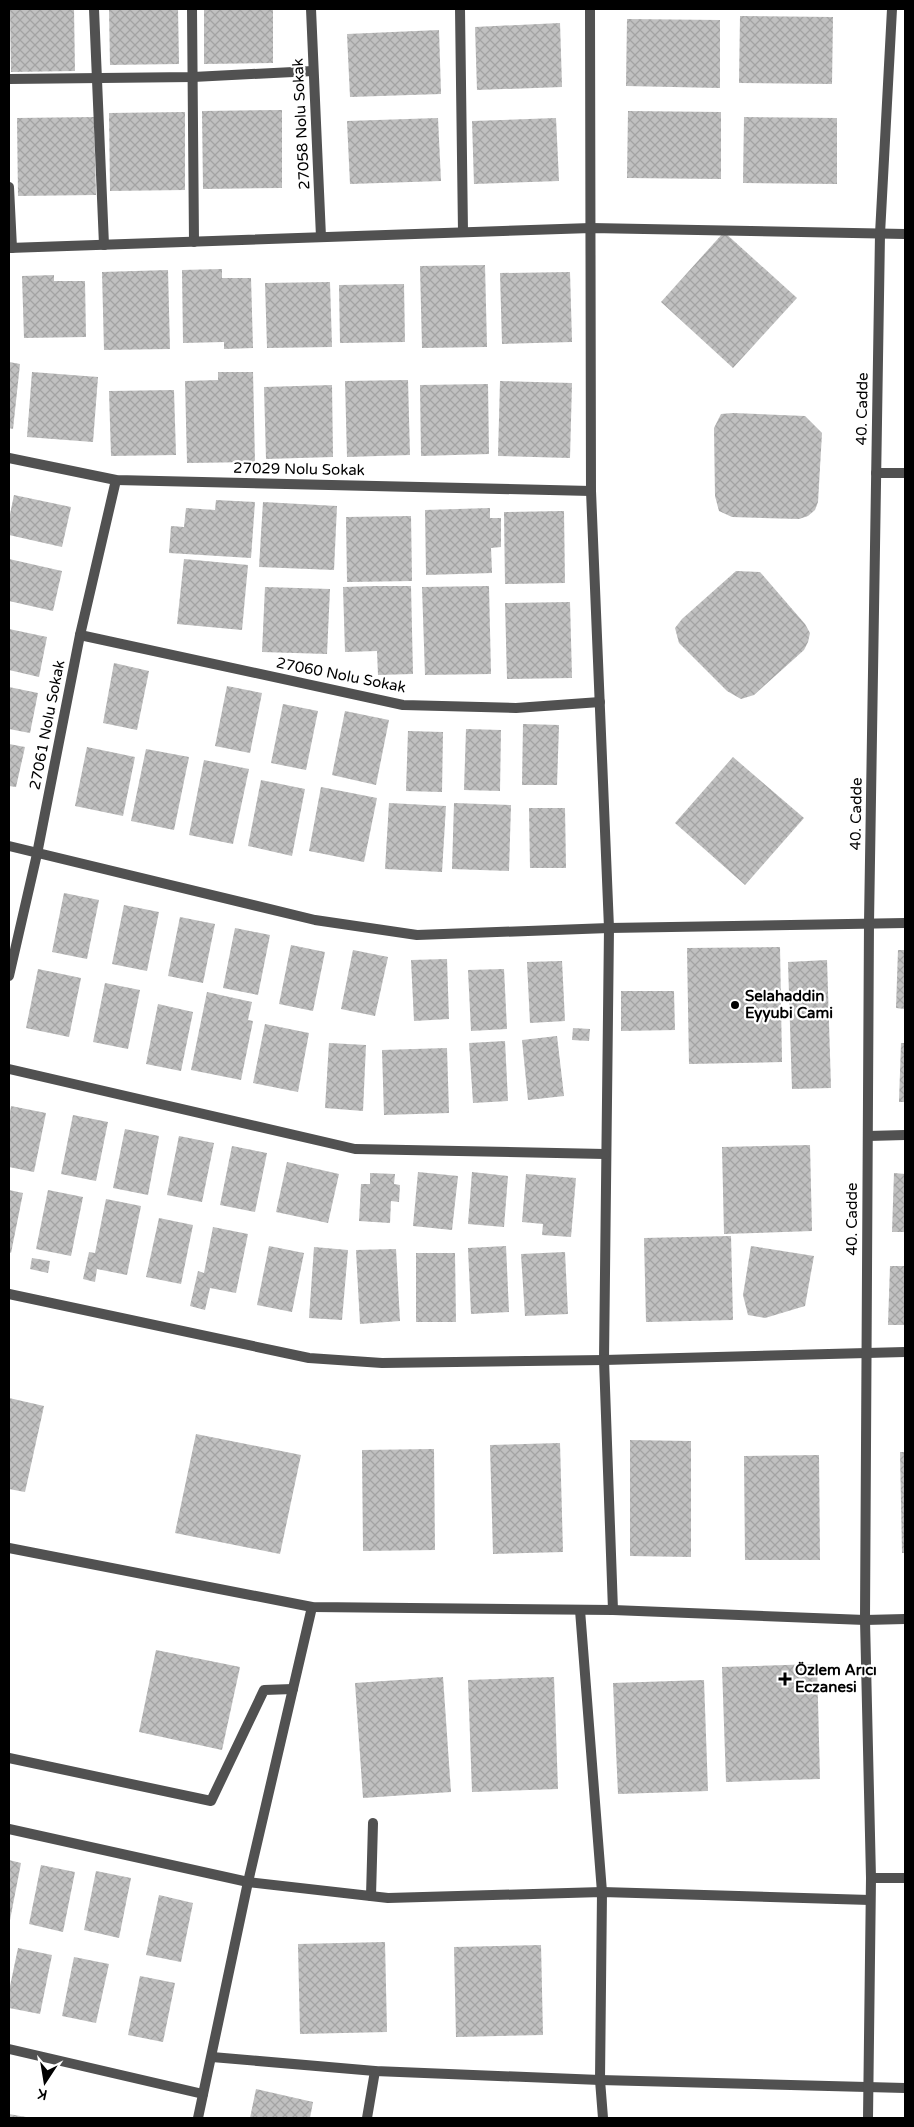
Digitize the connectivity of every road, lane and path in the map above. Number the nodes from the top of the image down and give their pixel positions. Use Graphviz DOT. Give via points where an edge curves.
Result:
graph roads {
  1 [pos="94,9"];
  2 [pos="192,9"];
  3 [pos="311,9"];
  4 [pos="460,9"];
  5 [pos="590,9"];
  6 [pos="892,9"];
  7 [pos="313,72"];
  8 [pos="193,77"];
  9 [pos="97,78"];
  10 [pos="9,79"];
  11 [pos="9,188"];
  12 [pos="591,228"];
  13 [pos="463,232"];
  14 [pos="880,234"];
  15 [pos="905,234"];
  16 [pos="321,237"];
  17 [pos="194,242"];
  18 [pos="104,245"];
  19 [pos="10,248"];
  20 [pos="9,458"];
  21 [pos="876,473"];
  22 [pos="905,474"];
  23 [pos="116,480"];
  24 [pos="591,491"];
  25 [pos="80,635"];
  26 [pos="600,702"];
  27 [pos="9,846"];
  28 [pos="37,854"];
  29 [pos="869,923"];
  30 [pos="905,923"];
  31 [pos="609,928"];
  32 [pos="9,976"];
  33 [pos="9,1069"];
  34 [pos="905,1135"];
  35 [pos="868,1136"];
  36 [pos="605,1154"];
  37 [pos="9,1294"];
  38 [pos="866,1352"];
  39 [pos="905,1352"];
  40 [pos="604,1360"];
  41 [pos="9,1548"];
  42 [pos="312,1607"];
  43 [pos="580,1610"];
  44 [pos="613,1610"];
  45 [pos="905,1619"];
  46 [pos="865,1620"];
  47 [pos="293,1689"];
  48 [pos="9,1758"];
  49 [pos="373,1823"];
  50 [pos="9,1829"];
  51 [pos="871,1878"];
  52 [pos="905,1878"];
  53 [pos="248,1882"];
  54 [pos="602,1892"];
  55 [pos="371,1896"];
  56 [pos="870,1900"];
  57 [pos="9,2049"];
  58 [pos="212,2057"];
  59 [pos="375,2071"];
  60 [pos="600,2080"];
  61 [pos="905,2088"];
  62 [pos="869,2089"];
  63 [pos="203,2094"];
  64 [pos="198,2118"];
  65 [pos="367,2118"];
  66 [pos="603,2118"];
  67 [pos="868,2118"];
  1 -- 9 [label="street"];
  2 -- 8 [label="street"];
  3 -- 7 [label="street, 27058 Nolu Sokak"];
  4 -- 13 [label="street"];
  5 -- 12 [label="street"];
  6 -- 14 [label="street, 40. Cadde"];
  7 -- 8 [label="street"];
  7 -- 16 [label="street, 27058 Nolu Sokak"];
  8 -- 9 [label="street"];
  8 -- 17 [label="street"];
  9 -- 10 [label="street"];
  9 -- 18 [label="street"];
  11 -- 19 [label="street"];
  12 -- 13 [label="street"];
  12 -- 14 [label="street"];
  12 -- 24 [label="street"];
  13 -- 16 [label="street"];
  14 -- 15 [label="street"];
  14 -- 21 [label="street, 40. Cadde"];
  16 -- 17 [label="street"];
  17 -- 18 [label="street"];
  18 -- 19 [label="street"];
  20 -- 23 [label="street, 27029 Nolu Sokak"];
  21 -- 22 [label="street"];
  21 -- 29 [label="street, 40. Cadde"];
  23 -- 24 [label="street, 27029 Nolu Sokak"];
  23 -- 25 [label="street, 27061 Nolu Sokak"];
  24 -- 26 [label="street"];
  25 -- 26 [label="street, 27060 Nolu Sokak" via="403,704 516,708"];
  25 -- 28 [label="street, 27061 Nolu Sokak"];
  26 -- 31 [label="street"];
  27 -- 28 [label="street"];
  28 -- 31 [label="street" via="315,920 417,935"];
  28 -- 32 [label="street, 27061 Nolu Sokak"];
  29 -- 30 [label="street"];
  29 -- 31 [label="street"];
  29 -- 35 [label="street, 40. Cadde"];
  31 -- 36 [label="street"];
  33 -- 36 [label="street" via="355,1149"];
  34 -- 35 [label="street"];
  35 -- 38 [label="street, 40. Cadde"];
  36 -- 40 [label="street"];
  37 -- 40 [label="street" via="309,1358 382,1363"];
  38 -- 39 [label="street"];
  38 -- 40 [label="street"];
  38 -- 46 [label="street, 40. Cadde"];
  40 -- 44 [label="street"];
  41 -- 42 [label="street"];
  42 -- 43 [label="street"];
  42 -- 47 [label="street"];
  43 -- 44 [label="street"];
  43 -- 54 [label="street"];
  44 -- 46 [label="street"];
  45 -- 46 [label="street"];
  46 -- 51 [label="street, 40. Cadde"];
  47 -- 48 [label="street" via="264,1690 211,1801"];
  47 -- 53 [label="street"];
  49 -- 55 [label="street"];
  50 -- 53 [label="street"];
  51 -- 52 [label="street"];
  51 -- 56 [label="street, 40. Cadde"];
  53 -- 55 [label="street"];
  53 -- 58 [label="street"];
  54 -- 55 [label="street"];
  54 -- 56 [label="street"];
  54 -- 60 [label="street"];
  56 -- 62 [label="street, 40. Cadde"];
  57 -- 63 [label="street"];
  58 -- 59 [label="street"];
  58 -- 63 [label="street"];
  59 -- 60 [label="street"];
  59 -- 65 [label="street"];
  60 -- 62 [label="street"];
  60 -- 66 [label="street"];
  61 -- 62 [label="street"];
  62 -- 67 [label="street, 40. Cadde"];
  63 -- 64 [label="street"];
}
